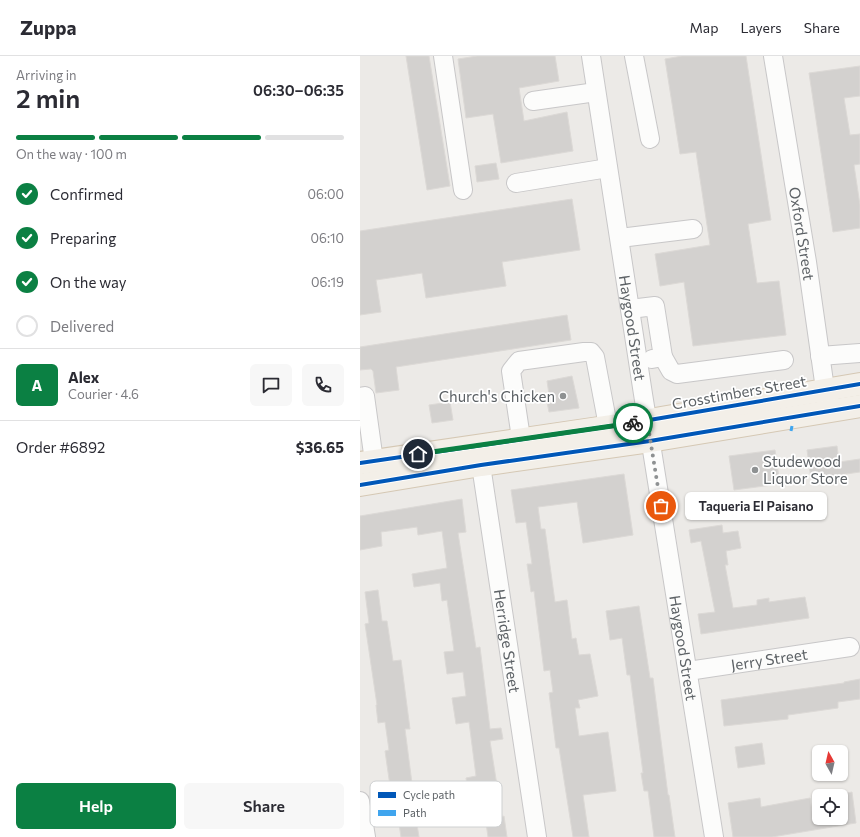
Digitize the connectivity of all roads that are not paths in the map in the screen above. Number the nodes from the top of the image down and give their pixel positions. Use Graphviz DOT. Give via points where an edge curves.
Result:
graph roads {
  1 [pos="443,56"];
  2 [pos="591,56"];
  3 [pos="634,56"];
  4 [pos="773,56"];
  5 [pos="596,92"];
  6 [pos="533,101"];
  7 [pos="650,139"];
  8 [pos="608,168"];
  9 [pos="516,183"];
  10 [pos="463,190"];
  11 [pos="693,229"];
  12 [pos="620,238"];
  13 [pos="630,309"];
  14 [pos="860,353"];
  15 [pos="820,356"];
  16 [pos="663,358"];
  17 [pos="784,360"];
  18 [pos="638,362"];
  19 [pos="860,384"];
  20 [pos="825,390"];
  21 [pos="360,397"];
  22 [pos="860,406"];
  23 [pos="828,412"];
  24 [pos="608,426"];
  25 [pos="649,430"];
  26 [pos="365,437"];
  27 [pos="521,438"];
  28 [pos="480,455"];
  29 [pos="367,462"];
  30 [pos="360,486"];
  31 [pos="850,647"];
  32 [pos="688,671"];
  33 [pos="360,801"];
  34 [pos="366,837"];
  35 [pos="537,837"];
  36 [pos="714,837"];
  1 -- 10 [label="street"];
  2 -- 5 [label="street, Haygood Street"];
  3 -- 7 [label="street"];
  4 -- 15 [label="street, Oxford Street"];
  5 -- 6 [label="street"];
  5 -- 8 [label="street, Haygood Street"];
  8 -- 9 [label="street"];
  8 -- 12 [label="street, Haygood Street"];
  11 -- 12 [label="street"];
  12 -- 13 [label="street, Haygood Street"];
  13 -- 16 [label="street" via="655,306"];
  13 -- 18 [label="street, Haygood Street"];
  14 -- 15 [label="street"];
  15 -- 20 [label="street, Oxford Street"];
  16 -- 17 [label="street" via="671,371 677,374"];
  16 -- 18 [label="street"];
  18 -- 25 [label="street, Haygood Street"];
  19 -- 20 [label="main road, Crosstimbers Street"];
  20 -- 23 [label="street, Oxford Street"];
  20 -- 25 [label="main road, Crosstimbers Street"];
  21 -- 26 [label="street" via="365,396"];
  22 -- 23 [label="main road, Crosstimbers Street"];
  23 -- 25 [label="main road, Crosstimbers Street"];
  24 -- 25 [label="main road, Crosstimbers Street"];
  24 -- 27 [label="main road, Crosstimbers Street"];
  24 -- 27 [label="street" via="595,357 591,352 584,352 519,361 511,371"];
  25 -- 28 [label="main road, Crosstimbers Street"];
  25 -- 32 [label="street, Haygood Street"];
  26 -- 29 [label="street"];
  27 -- 28 [label="main road, Crosstimbers Street"];
  28 -- 29 [label="main road, Crosstimbers Street"];
  28 -- 30 [label="main road, Crosstimbers Street"];
  28 -- 35 [label="street, Herridge Street"];
  31 -- 32 [label="street, Jerry Street"];
  32 -- 36 [label="street, Haygood Street"];
  33 -- 34 [label="street"];
}
